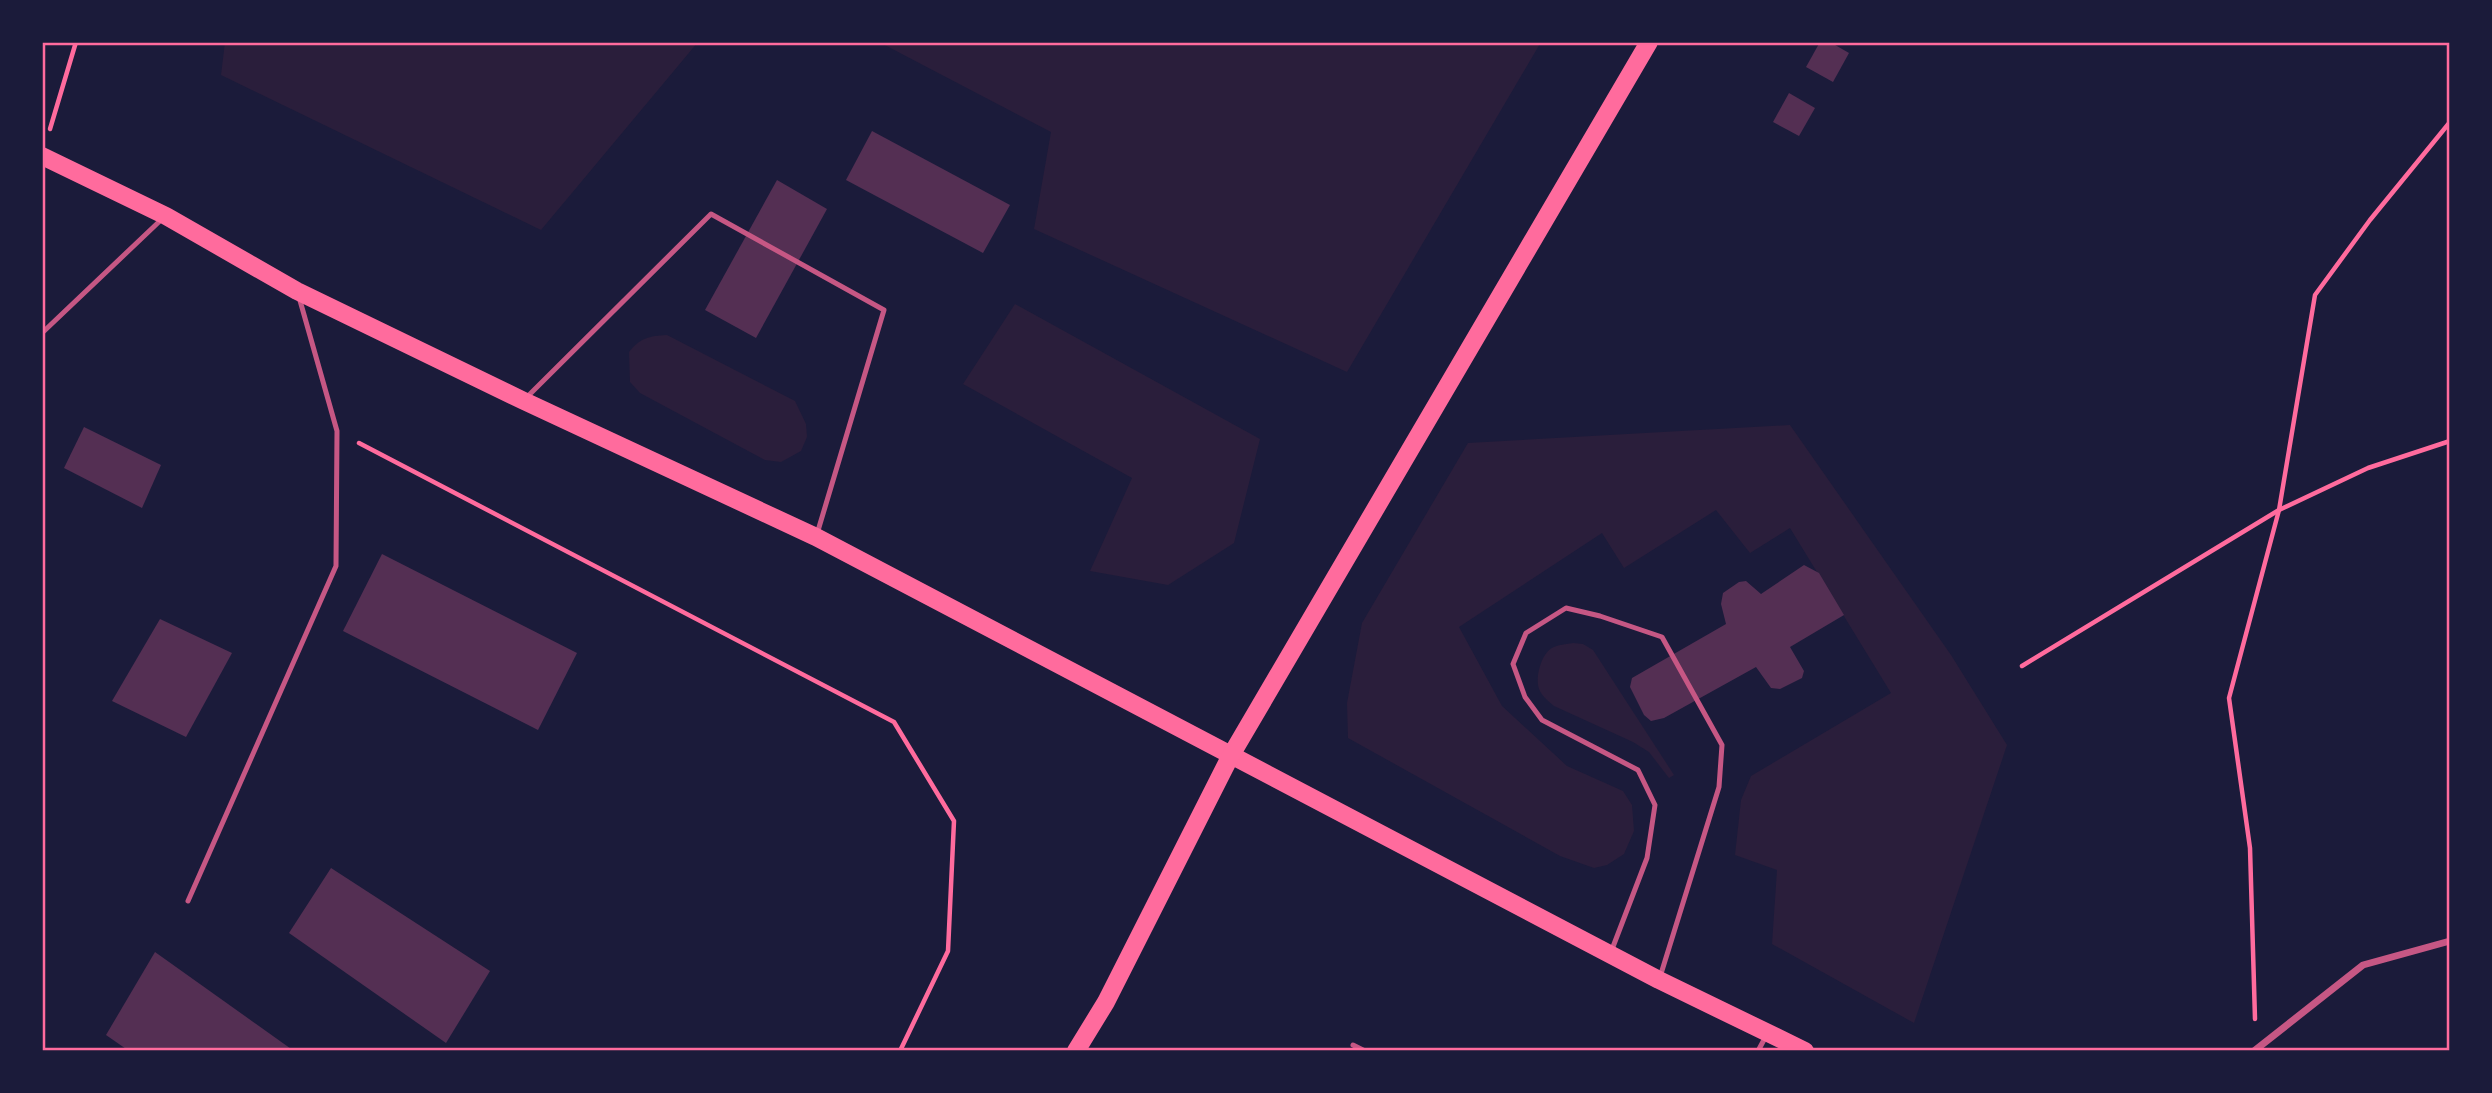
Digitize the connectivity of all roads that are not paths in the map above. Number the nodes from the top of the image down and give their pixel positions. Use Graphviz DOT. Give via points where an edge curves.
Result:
graph roads {
  1 [pos="1649,42"];
  2 [pos="42,156"];
  3 [pos="166,216"];
  4 [pos="297,291"];
  5 [pos="42,333"];
  6 [pos="524,401"];
  7 [pos="817,537"];
  8 [pos="1230,757"];
  9 [pos="188,901"];
  10 [pos="2450,941"];
  11 [pos="1610,954"];
  12 [pos="1659,980"];
  13 [pos="1768,1033"];
  14 [pos="1353,1045"];
  15 [pos="2255,1050"];
  16 [pos="1076,1051"];
  17 [pos="1365,1051"];
  18 [pos="1758,1051"];
  19 [pos="1805,1051"];
  1 -- 8 [label="main road"];
  2 -- 3 [label="main road"];
  3 -- 4 [label="main road"];
  3 -- 5 [label="lane"];
  4 -- 6 [label="main road"];
  4 -- 9 [label="lane" via="337,432 336,566"];
  6 -- 7 [label="main road"];
  6 -- 7 [label="lane" via="711,214 884,310"];
  7 -- 8 [label="main road"];
  8 -- 11 [label="main road"];
  8 -- 16 [label="main road" via="1106,1002"];
  10 -- 15 [label="street" via="2363,965"];
  11 -- 12 [label="main road"];
  11 -- 12 [label="lane" via="1647,858 1655,805 1638,770 1542,719 1525,697 1513,664 1526,633 1566,608 1662,637 1722,745 1719,787"];
  12 -- 13 [label="main road"];
  13 -- 18 [label="lane"];
  13 -- 19 [label="main road"];
  14 -- 17 [label="lane"];
}
